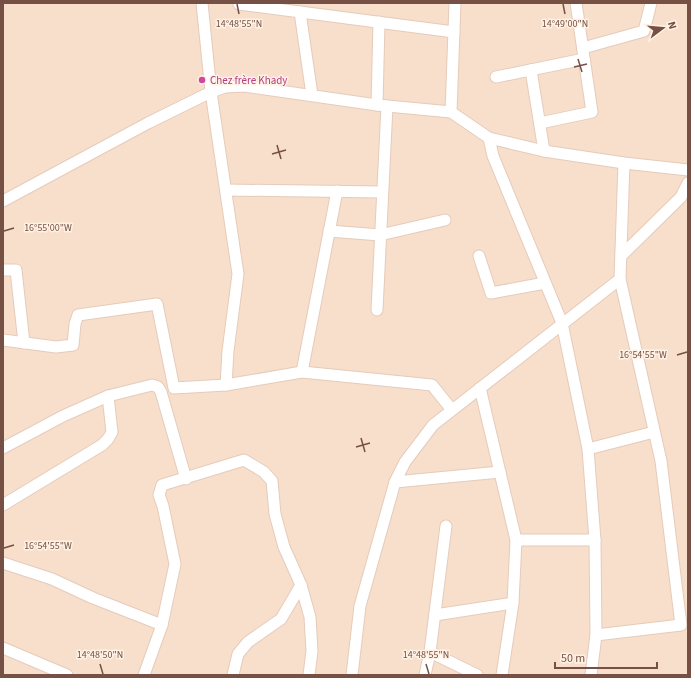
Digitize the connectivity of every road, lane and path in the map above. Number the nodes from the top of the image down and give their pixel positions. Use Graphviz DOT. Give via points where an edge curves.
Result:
graph roads {
  1 [pos="202,3"];
  2 [pos="455,3"];
  3 [pos="576,3"];
  4 [pos="651,3"];
  5 [pos="239,4"];
  6 [pos="300,12"];
  7 [pos="379,22"];
  8 [pos="454,32"];
  9 [pos="584,53"];
  10 [pos="530,70"];
  11 [pos="496,77"];
  12 [pos="211,92"];
  13 [pos="312,95"];
  14 [pos="382,105"];
  15 [pos="451,112"];
  16 [pos="540,123"];
  17 [pos="489,138"];
  18 [pos="544,151"];
  19 [pos="624,164"];
  20 [pos="688,170"];
  21 [pos="688,182"];
  22 [pos="226,190"];
  23 [pos="336,192"];
  24 [pos="382,192"];
  25 [pos="3,200"];
  26 [pos="445,220"];
  27 [pos="329,232"];
  28 [pos="380,235"];
  29 [pos="479,256"];
  30 [pos="621,256"];
  31 [pos="3,270"];
  32 [pos="620,279"];
  33 [pos="545,283"];
  34 [pos="377,310"];
  35 [pos="562,323"];
  36 [pos="3,340"];
  37 [pos="24,343"];
  38 [pos="302,372"];
  39 [pos="226,385"];
  40 [pos="480,388"];
  41 [pos="108,396"];
  42 [pos="452,410"];
  43 [pos="654,432"];
  44 [pos="3,448"];
  45 [pos="588,449"];
  46 [pos="500,472"];
  47 [pos="186,479"];
  48 [pos="395,482"];
  49 [pos="3,505"];
  50 [pos="446,526"];
  51 [pos="516,540"];
  52 [pos="595,540"];
  53 [pos="3,563"];
  54 [pos="301,585"];
  55 [pos="513,602"];
  56 [pos="434,615"];
  57 [pos="162,625"];
  58 [pos="596,634"];
  59 [pos="3,648"];
  60 [pos="430,652"];
  61 [pos="67,675"];
  62 [pos="144,675"];
  63 [pos="233,675"];
  64 [pos="309,675"];
  65 [pos="352,675"];
  66 [pos="425,675"];
  67 [pos="477,675"];
  68 [pos="502,675"];
  69 [pos="591,675"];
  1 -- 12 [label="street"];
  2 -- 8 [label="street"];
  3 -- 9 [label="street"];
  4 -- 9 [label="street" via="644,31"];
  5 -- 6 [label="street"];
  6 -- 7 [label="street"];
  6 -- 13 [label="street"];
  7 -- 8 [label="street"];
  7 -- 14 [label="street"];
  8 -- 15 [label="street"];
  9 -- 10 [label="street"];
  9 -- 16 [label="street" via="592,112"];
  10 -- 11 [label="street"];
  10 -- 16 [label="street"];
  12 -- 13 [label="street" via="225,87 244,86"];
  12 -- 22 [label="street"];
  12 -- 25 [label="street"];
  13 -- 14 [label="street"];
  14 -- 15 [label="street"];
  14 -- 24 [label="street"];
  15 -- 17 [label="street"];
  16 -- 18 [label="street"];
  17 -- 18 [label="street"];
  17 -- 33 [label="street" via="493,156"];
  18 -- 19 [label="street"];
  19 -- 20 [label="street"];
  19 -- 30 [label="street"];
  21 -- 30 [label="street" via="681,197"];
  22 -- 23 [label="street"];
  22 -- 39 [label="street" via="238,274"];
  23 -- 24 [label="street"];
  23 -- 27 [label="street"];
  24 -- 28 [label="street"];
  26 -- 28 [label="street"];
  27 -- 28 [label="street"];
  27 -- 38 [label="street"];
  28 -- 34 [label="street"];
  29 -- 33 [label="street" via="491,293"];
  30 -- 32 [label="street"];
  31 -- 37 [label="street" via="16,270"];
  32 -- 35 [label="street"];
  32 -- 43 [label="street"];
  33 -- 35 [label="street"];
  35 -- 40 [label="street"];
  35 -- 45 [label="street"];
  36 -- 37 [label="street"];
  37 -- 39 [label="street" via="56,347 73,345 78,316 157,304 174,388"];
  38 -- 39 [label="street"];
  38 -- 42 [label="street" via="432,385"];
  40 -- 42 [label="street"];
  40 -- 46 [label="street"];
  41 -- 44 [label="street" via="63,416"];
  41 -- 47 [label="street" via="152,385 158,387 162,392"];
  41 -- 49 [label="street" via="112,432 108,439"];
  42 -- 48 [label="street" via="433,425 405,462"];
  43 -- 45 [label="street"];
  43 -- 58 [label="street" via="661,461 681,625"];
  45 -- 52 [label="street"];
  46 -- 48 [label="street"];
  46 -- 51 [label="street"];
  47 -- 54 [label="street" via="244,460 264,472 272,481 275,514 284,547"];
  47 -- 57 [label="street" via="162,485 159,495 175,564"];
  48 -- 65 [label="street" via="360,606"];
  50 -- 56 [label="street"];
  51 -- 52 [label="street"];
  51 -- 55 [label="street"];
  52 -- 58 [label="street"];
  53 -- 57 [label="street" via="52,579"];
  54 -- 63 [label="street" via="281,619 248,642 238,654"];
  54 -- 64 [label="street" via="310,617 312,651"];
  55 -- 56 [label="street"];
  55 -- 68 [label="street"];
  56 -- 60 [label="street"];
  57 -- 62 [label="street"];
  58 -- 69 [label="street"];
  59 -- 61 [label="street"];
  60 -- 66 [label="street"];
  60 -- 67 [label="street"];
}
